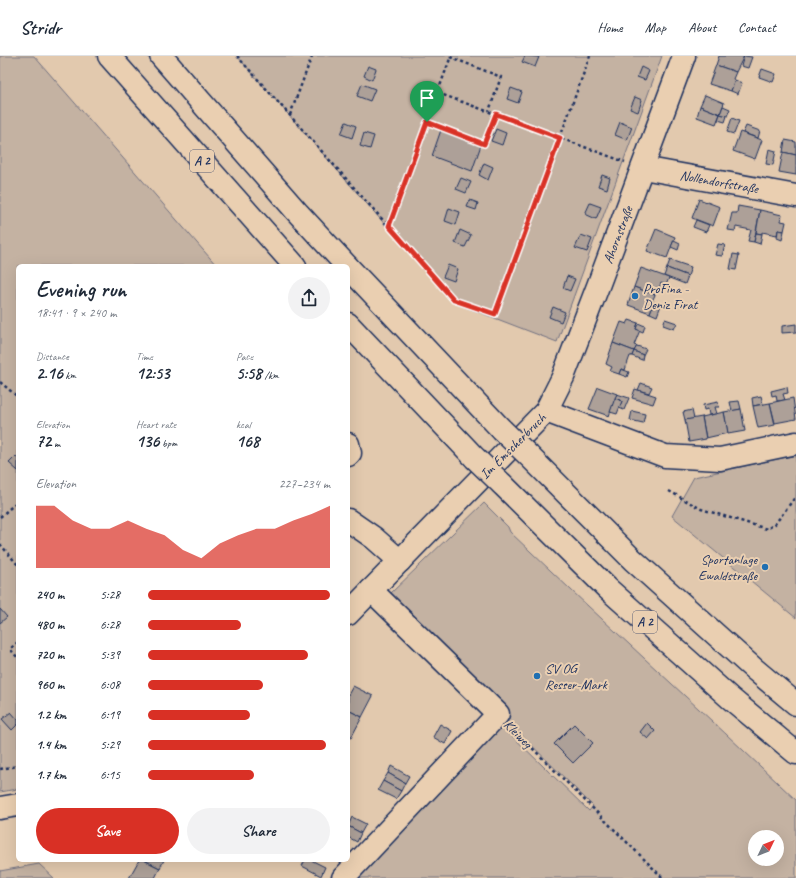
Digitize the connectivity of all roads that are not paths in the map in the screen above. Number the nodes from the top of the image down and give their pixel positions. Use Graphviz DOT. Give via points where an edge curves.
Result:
graph roads {
  1 [pos="109,56"];
  2 [pos="161,56"];
  3 [pos="684,56"];
  4 [pos="643,168"];
  5 [pos="796,196"];
  6 [pos="293,264"];
  7 [pos="346,264"];
  8 [pos="350,268"];
  9 [pos="350,326"];
  10 [pos="546,411"];
  11 [pos="796,443"];
  12 [pos="350,521"];
  13 [pos="400,561"];
  14 [pos="371,590"];
  15 [pos="350,612"];
  16 [pos="796,704"];
  17 [pos="796,753"];
  18 [pos="16,805"];
  19 [pos="0,808"];
  20 [pos="343,878"];
  1 -- 6 [label="main road, A 2"];
  2 -- 7 [label="main road" via="297,212"];
  3 -- 4 [label="main road, Ahornstraße"];
  4 -- 5 [label="main road, Nollendorfstraße"];
  4 -- 10 [label="main road, Ahornstraße" via="563,377"];
  8 -- 16 [label="main road, bridge" via="502,430 633,560"];
  9 -- 17 [label="main road, A 2, bridge" via="475,458 607,588"];
  10 -- 11 [label="main road, Im Emscherbruch" via="665,456 720,459"];
  10 -- 13 [label="main road, Im Emscherbruch"];
  12 -- 13 [label="main road"];
  13 -- 14 [label="main road, Im Emscherbruch"];
  14 -- 15 [label="main road, Im Emscherbruch"];
  14 -- 20 [label="main road, Kleiweg" via="498,714"];
  18 -- 19 [label="main road"];
}
